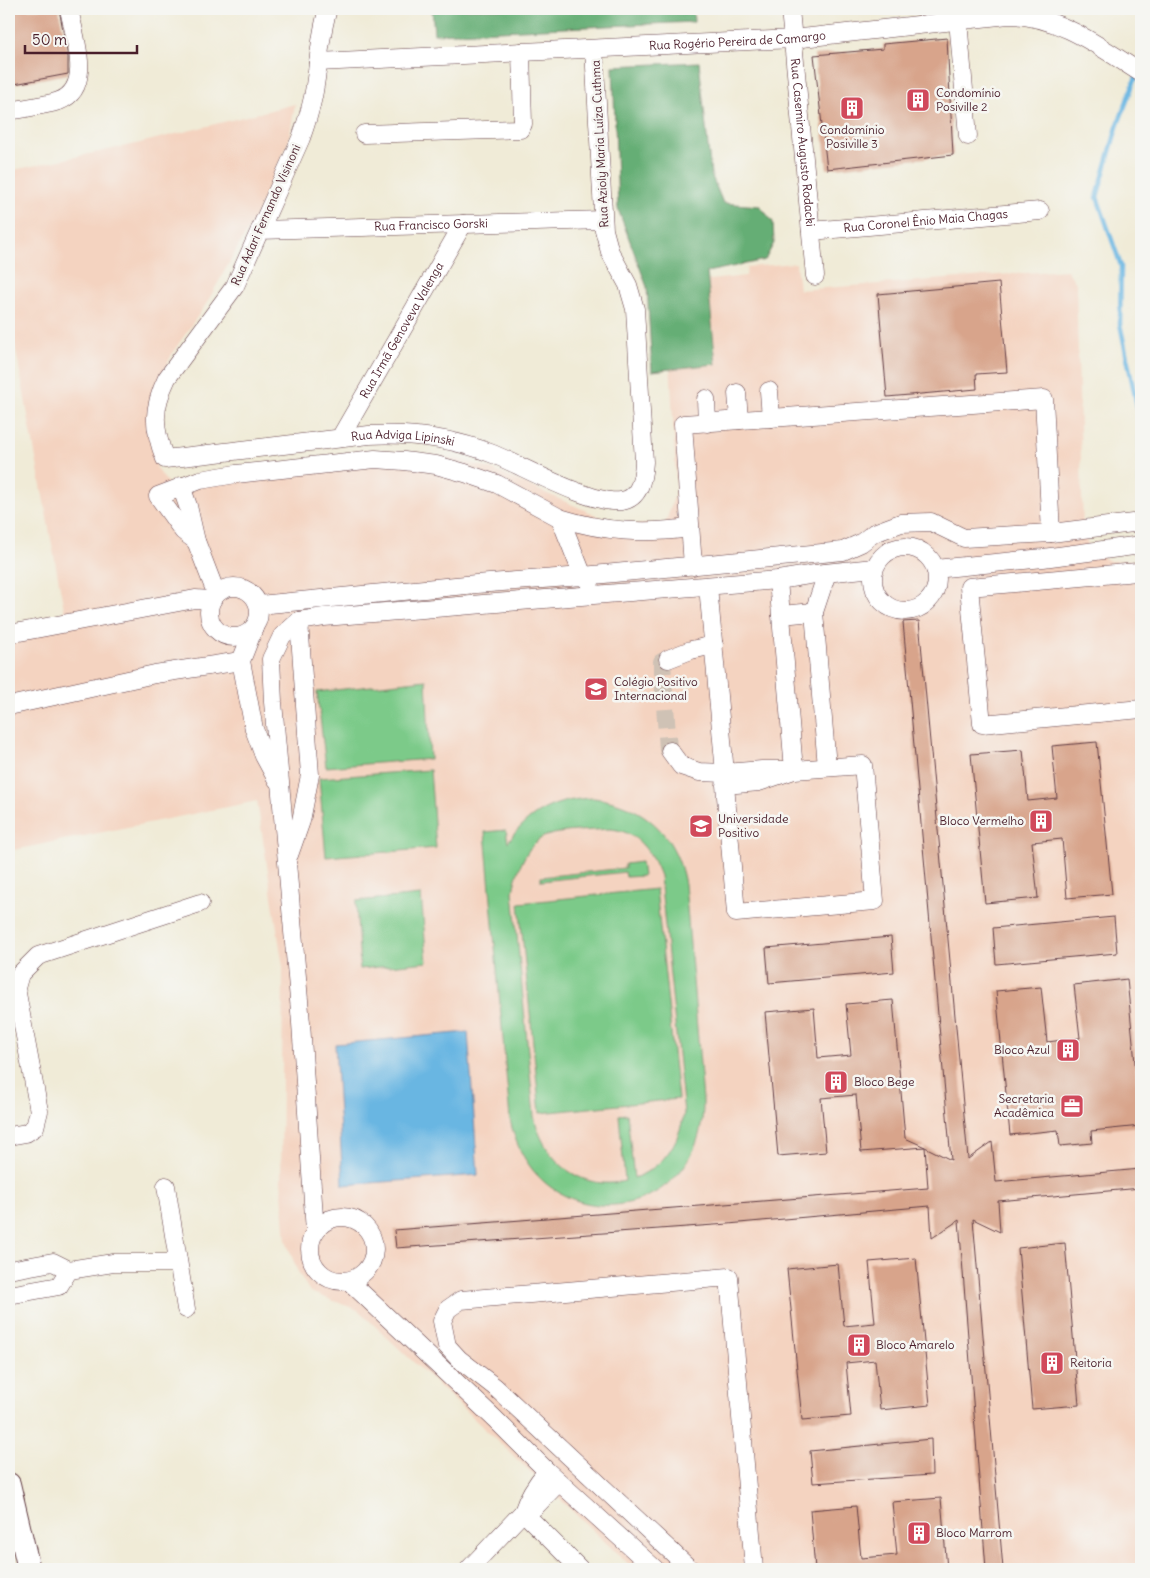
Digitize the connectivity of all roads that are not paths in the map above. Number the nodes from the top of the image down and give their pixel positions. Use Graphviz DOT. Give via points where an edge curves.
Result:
graph roads {
  1 [pos="69,9"];
  2 [pos="328,9"];
  3 [pos="790,9"];
  4 [pos="958,20"];
  5 [pos="793,39"];
  6 [pos="594,49"];
  7 [pos="521,52"];
  8 [pos="318,62"];
  9 [pos="1141,73"];
  10 [pos="9,111"];
  11 [pos="364,134"];
  12 [pos="968,136"];
  13 [pos="1040,211"];
  14 [pos="603,220"];
  15 [pos="463,224"];
  16 [pos="260,230"];
  17 [pos="811,231"];
  18 [pos="815,276"];
  19 [pos="769,391"];
  20 [pos="737,393"];
  21 [pos="706,398"];
  22 [pos="770,418"];
  23 [pos="739,420"];
  24 [pos="707,423"];
  25 [pos="340,438"];
  26 [pos="165,459"];
  27 [pos="180,486"];
  28 [pos="631,498"];
  29 [pos="560,518"];
  30 [pos="1141,522"];
  31 [pos="690,528"];
  32 [pos="1071,530"];
  33 [pos="1051,533"];
  34 [pos="196,541"];
  35 [pos="1141,545"];
  36 [pos="1073,553"];
  37 [pos="813,554"];
  38 [pos="1043,558"];
  39 [pos="693,566"];
  40 [pos="874,568"];
  41 [pos="935,569"];
  42 [pos="821,573"];
  43 [pos="1141,573"];
  44 [pos="583,576"];
  45 [pos="778,580"];
  46 [pos="1044,580"];
  47 [pos="708,586"];
  48 [pos="601,594"];
  49 [pos="214,597"];
  50 [pos="259,605"];
  51 [pos="814,612"];
  52 [pos="781,615"];
  53 [pos="299,622"];
  54 [pos="254,628"];
  55 [pos="219,632"];
  56 [pos="9,634"];
  57 [pos="714,645"];
  58 [pos="668,659"];
  59 [pos="241,661"];
  60 [pos="9,706"];
  61 [pos="1141,709"];
  62 [pos="670,751"];
  63 [pos="827,768"];
  64 [pos="794,770"];
  65 [pos="725,773"];
  66 [pos="281,787"];
  67 [pos="287,859"];
  68 [pos="200,903"];
  69 [pos="9,1136"];
  70 [pos="166,1186"];
  71 [pos="315,1232"];
  72 [pos="178,1263"];
  73 [pos="9,1270"];
  74 [pos="69,1270"];
  75 [pos="349,1280"];
  76 [pos="9,1294"];
  77 [pos="186,1309"];
  78 [pos="511,1402"];
  79 [pos="495,1420"];
  80 [pos="553,1477"];
  81 [pos="9,1484"];
  82 [pos="523,1512"];
  83 [pos="29,1569"];
  84 [pos="469,1569"];
  85 [pos="580,1569"];
  86 [pos="654,1569"];
  87 [pos="690,1569"];
  88 [pos="754,1569"];
  1 -- 10 [label="street" via="80,65 79,80 71,94 59,101"];
  2 -- 8 [label="street, Rua Adari Fernando Visinoni"];
  3 -- 5 [label="street, Rua Casemiro Augusto Rodacki"];
  4 -- 5 [label="street, Rua Rogério Pereira de Camargo"];
  4 -- 9 [label="street, Rua Rogério Pereira de Camargo" via="1035,16 1070,29"];
  4 -- 12 [label="street"];
  5 -- 6 [label="street, Rua Rogério Pereira de Camargo"];
  5 -- 17 [label="street, Rua Casemiro Augusto Rodacki"];
  6 -- 7 [label="street, Rua Rogério Pereira de Camargo"];
  6 -- 14 [label="street, Rua Azioly Maria Luíza Cuthma"];
  7 -- 8 [label="street, Rua Rogério Pereira de Camargo"];
  7 -- 11 [label="street" via="523,124 520,129"];
  8 -- 16 [label="street, Rua Adari Fernando Visinoni" via="313,96 301,138"];
  13 -- 17 [label="street, Rua Coronel Ênio Maia Chagas"];
  14 -- 15 [label="street, Rua Francisco Gorski"];
  14 -- 28 [label="street, Rua Azioly Maria Luíza Cuthma" via="606,240 628,285 637,321 644,470 638,491"];
  15 -- 16 [label="street, Rua Francisco Gorski"];
  15 -- 25 [label="street, Rua Irmã Genoveva Valenga"];
  16 -- 26 [label="street, Rua Adari Fernando Visinoni" via="232,292 168,378 160,394 156,424"];
  17 -- 18 [label="street, Rua Casemiro Augusto Rodacki"];
  19 -- 22 [label="street"];
  20 -- 23 [label="street"];
  21 -- 24 [label="street"];
  22 -- 23 [label="street"];
  22 -- 33 [label="street" via="1044,399"];
  23 -- 24 [label="street"];
  24 -- 31 [label="street" via="683,424"];
  25 -- 26 [label="street, Rua Adviga Lipinski"];
  25 -- 28 [label="street, Rua Adviga Lipinski" via="397,434 445,439 493,454 590,496 608,501"];
  27 -- 29 [label="street" via="236,474 375,460 404,461 466,473 496,484"];
  27 -- 34 [label="street"];
  27 -- 34 [label="street" via="158,496 182,532"];
  29 -- 31 [label="street" via="629,532"];
  29 -- 44 [label="street"];
  30 -- 32 [label="street"];
  31 -- 39 [label="street"];
  32 -- 33 [label="street"];
  32 -- 36 [label="street"];
  33 -- 37 [label="street" via="964,538 931,522 901,523 843,551"];
  34 -- 49 [label="street"];
  35 -- 36 [label="street"];
  36 -- 38 [label="street"];
  37 -- 39 [label="street"];
  37 -- 42 [label="street"];
  38 -- 41 [label="street"];
  38 -- 46 [label="street"];
  39 -- 44 [label="street"];
  40 -- 41 [label="street" via="886,552 905,546 924,552"];
  40 -- 41 [label="street" via="873,589 878,598 885,606 905,612 916,610 929,600 936,585"];
  40 -- 42 [label="street"];
  42 -- 45 [label="street"];
  42 -- 51 [label="street"];
  43 -- 46 [label="street"];
  44 -- 48 [label="street"];
  44 -- 50 [label="street"];
  45 -- 47 [label="street"];
  45 -- 52 [label="street"];
  46 -- 61 [label="street" via="969,587 982,724"];
  47 -- 48 [label="street"];
  47 -- 57 [label="street"];
  48 -- 53 [label="street" via="324,617"];
  49 -- 50 [label="street" via="230,587 240,587 256,597"];
  49 -- 55 [label="street" via="209,612"];
  49 -- 56 [label="street"];
  50 -- 54 [label="street" via="260,617"];
  51 -- 52 [label="street"];
  51 -- 63 [label="street"];
  52 -- 64 [label="street"];
  53 -- 66 [label="street" via="282,636 271,659"];
  53 -- 67 [label="street" via="310,775 301,821"];
  54 -- 55 [label="street" via="244,635 232,637"];
  54 -- 59 [label="street"];
  55 -- 59 [label="street"];
  57 -- 58 [label="street"];
  57 -- 65 [label="street"];
  59 -- 60 [label="street" via="155,674"];
  59 -- 66 [label="street" via="254,729"];
  62 -- 65 [label="street" via="681,766 699,772"];
  63 -- 64 [label="street"];
  63 -- 64 [label="street" via="863,764 874,901 736,913 725,785 759,782"];
  64 -- 65 [label="street"];
  66 -- 67 [label="street"];
  67 -- 71 [label="street"];
  68 -- 69 [label="street" via="38,956 20,974 16,988 39,1111 35,1127 26,1133"];
  70 -- 72 [label="street"];
  71 -- 75 [label="street" via="310,1243 310,1256 315,1268 336,1281"];
  71 -- 75 [label="street" via="326,1222 341,1217 356,1220 368,1230 374,1246 372,1260 363,1273"];
  72 -- 74 [label="street" via="113,1263"];
  72 -- 77 [label="street"];
  73 -- 74 [label="street" via="53,1262"];
  74 -- 76 [label="street" via="59,1286"];
  75 -- 79 [label="street"];
  78 -- 79 [label="street"];
  78 -- 87 [label="street"];
  78 -- 88 [label="street" via="447,1346 442,1321 448,1309 461,1300 729,1277"];
  79 -- 80 [label="street"];
  80 -- 82 [label="street" via="531,1493"];
  80 -- 86 [label="street"];
  81 -- 83 [label="main road"];
  82 -- 84 [label="street"];
  82 -- 85 [label="street"];
}
